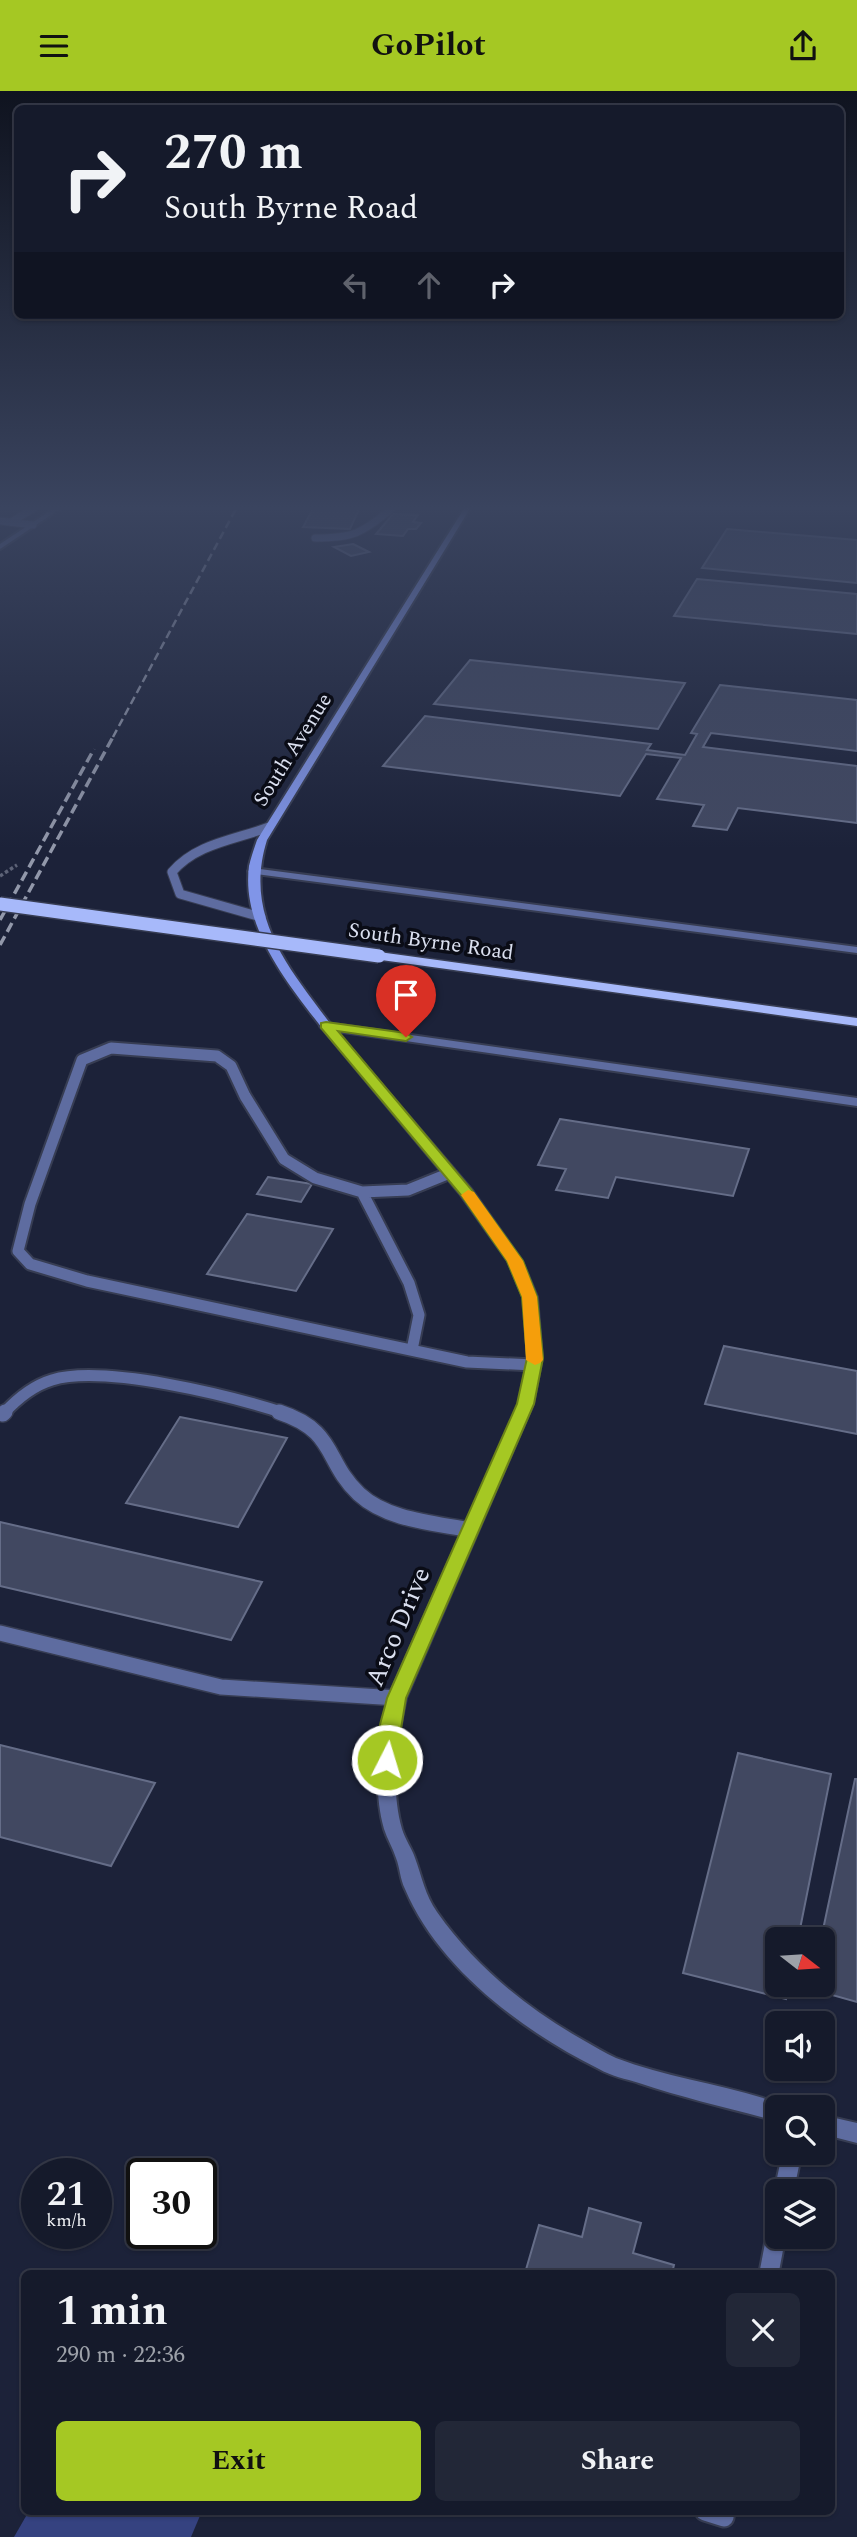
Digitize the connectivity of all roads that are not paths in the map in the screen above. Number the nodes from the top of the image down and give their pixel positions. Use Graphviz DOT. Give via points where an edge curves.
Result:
graph roads {
  1 [pos="397,621"];
  2 [pos="269,827"];
  3 [pos="253,870"];
  4 [pos="0,904"];
  5 [pos="261,917"];
  6 [pos="857,950"];
  7 [pos="857,1022"];
  8 [pos="326,1026"];
  9 [pos="857,1103"];
  10 [pos="450,1173"];
  11 [pos="362,1192"];
  12 [pos="412,1350"];
  13 [pos="534,1364"];
  14 [pos="3,1414"];
  15 [pos="470,1530"];
  16 [pos="0,1633"];
  17 [pos="397,1698"];
  18 [pos="765,2109"];
  19 [pos="835,2127"];
  20 [pos="857,2133"];
  21 [pos="774,2249"];
  22 [pos="770,2270"];
  1 -- 2 [label="street, South Avenue"];
  2 -- 3 [label="street, South Avenue"];
  2 -- 5 [label="lane" via="192,853 172,872 180,894"];
  3 -- 5 [label="street, South Avenue"];
  3 -- 6 [label="street, South Byrne Road"];
  4 -- 7 [label="main road, South Byrne Road, bridge"];
  5 -- 8 [label="street, South Avenue" via="281,963"];
  8 -- 9 [label="street"];
  8 -- 10 [label="street, Arco Drive"];
  10 -- 11 [label="lane" via="418,1190"];
  10 -- 13 [label="street, Arco Drive" via="515,1261 530,1297"];
  11 -- 12 [label="lane" via="409,1283 419,1315"];
  11 -- 12 [label="lane" via="315,1178 284,1159 231,1066 217,1056 111,1048 82,1060 30,1204 18,1251 30,1264 88,1281"];
  12 -- 13 [label="lane" via="467,1362"];
  13 -- 15 [label="street, Arco Drive" via="526,1404"];
  14 -- 15 [label="lane" via="32,1389 57,1378 83,1375 243,1402 290,1415 319,1432 359,1494 376,1506"];
  15 -- 17 [label="street, Arco Drive"];
  16 -- 17 [label="lane" via="221,1687"];
  17 -- 18 [label="street, Arco Drive" via="387,1753 393,1829 429,1917 462,1957 537,2024 608,2064"];
  19 -- 20 [label="street"];
  21 -- 22 [label="lane"];
}
